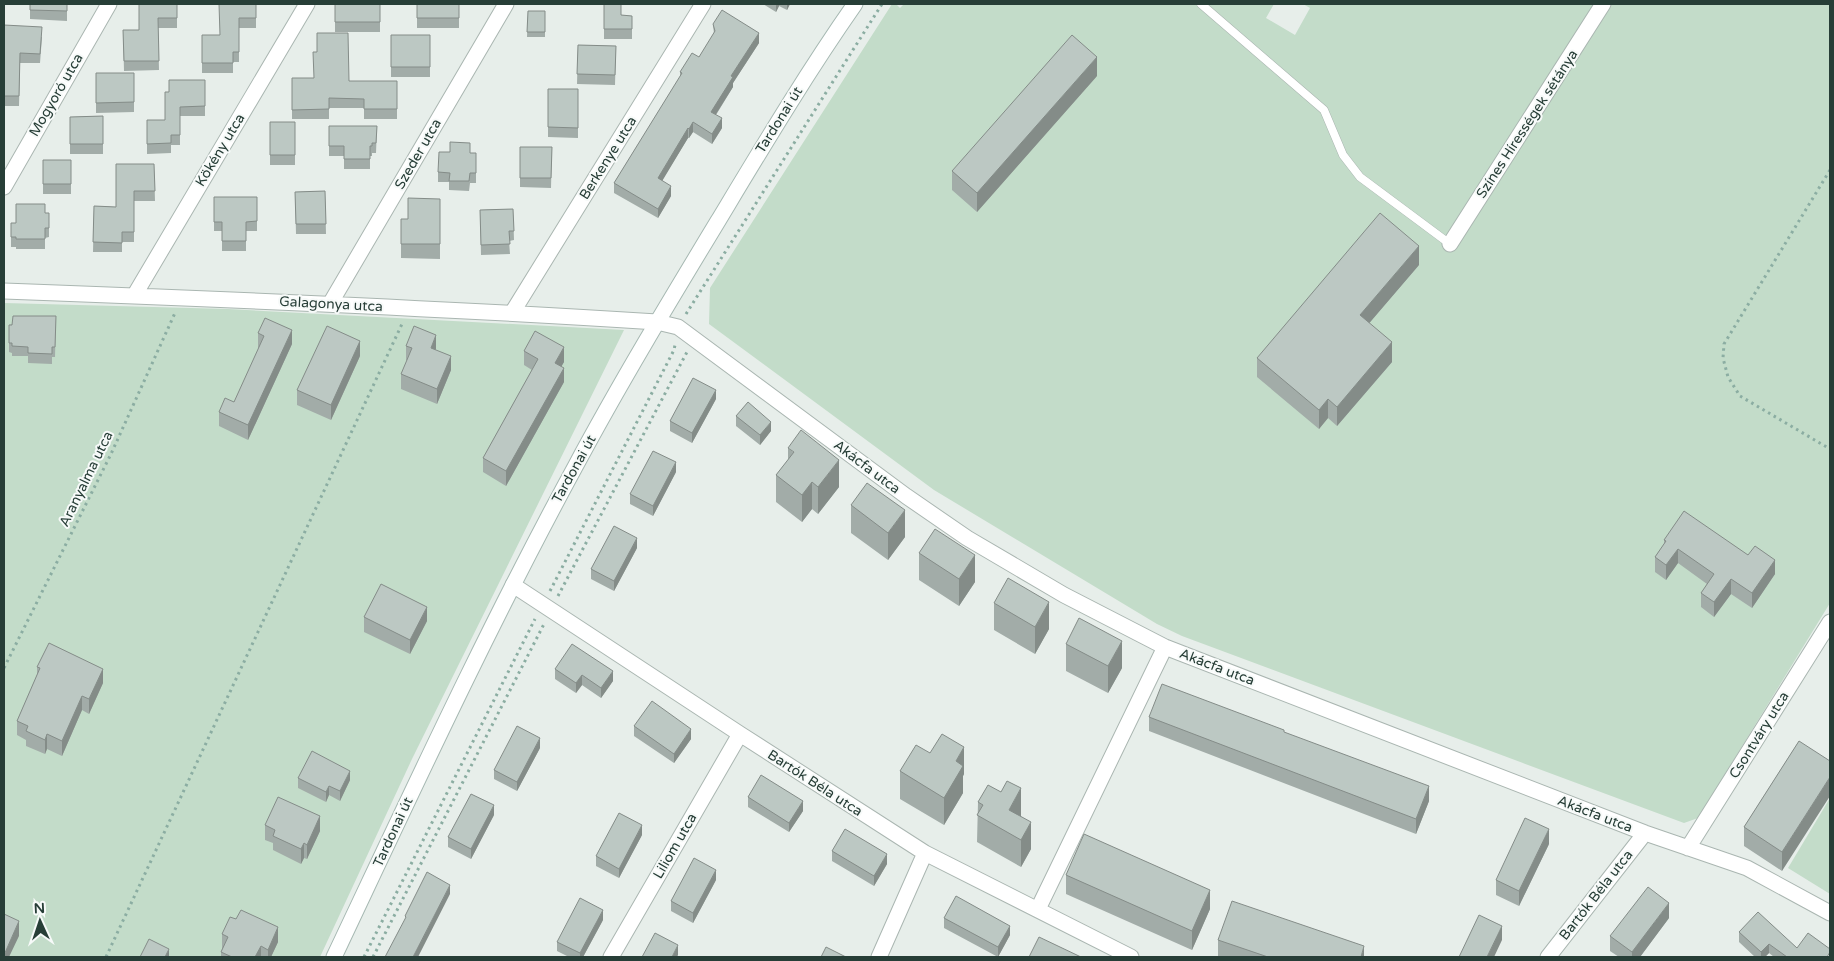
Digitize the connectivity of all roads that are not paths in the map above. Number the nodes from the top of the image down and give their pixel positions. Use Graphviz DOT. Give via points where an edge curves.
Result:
graph roads {
  1 [pos="109,4"];
  2 [pos="306,4"];
  3 [pos="506,4"];
  4 [pos="703,4"];
  5 [pos="855,4"];
  6 [pos="1201,4"];
  7 [pos="1603,4"];
  8 [pos="4,186"];
  9 [pos="1450,244"];
  10 [pos="4,291"];
  11 [pos="134,296"];
  12 [pos="330,304"];
  13 [pos="512,313"];
  14 [pos="657,322"];
  15 [pos="513,585"];
  16 [pos="1830,622"];
  17 [pos="1165,647"];
  18 [pos="740,734"];
  19 [pos="1644,833"];
  20 [pos="1688,848"];
  21 [pos="925,853"];
  22 [pos="1038,909"];
  23 [pos="1830,913"];
  24 [pos="334,957"];
  25 [pos="611,957"];
  26 [pos="879,957"];
  27 [pos="1131,957"];
  28 [pos="1548,957"];
  1 -- 8 [label="street, Mogyoró utca"];
  2 -- 11 [label="street, Kökény utca"];
  3 -- 12 [label="street, Szeder utca"];
  4 -- 13 [label="street, Berkenye utca"];
  5 -- 14 [label="street, Tardonai út" via="825,46"];
  6 -- 9 [label="lane" via="1324,110 1342,155 1360,177"];
  7 -- 9 [label="street, Színes Hírességek sétánya"];
  10 -- 11 [label="street, Galagonya utca"];
  11 -- 12 [label="street, Galagonya utca"];
  12 -- 13 [label="street, Galagonya utca"];
  13 -- 14 [label="street, Galagonya utca"];
  14 -- 15 [label="street, Tardonai út" via="576,464"];
  14 -- 17 [label="street, Akácfa utca" via="678,327 694,338 959,533 1064,595"];
  15 -- 18 [label="street, Bartók Béla utca"];
  15 -- 24 [label="street, Tardonai út" via="461,687"];
  16 -- 20 [label="street, Csontváry utca"];
  17 -- 19 [label="street, Akácfa utca"];
  17 -- 22 [label="street"];
  18 -- 21 [label="street, Bartók Béla utca"];
  18 -- 25 [label="street, Liliom utca"];
  19 -- 20 [label="street, Akácfa utca"];
  19 -- 28 [label="street, Bartók Béla utca"];
  20 -- 23 [label="street, Akácfa utca" via="1747,868"];
  21 -- 22 [label="street, Bartók Béla utca"];
  21 -- 26 [label="street"];
  22 -- 27 [label="street, Bartók Béla utca"];
}
